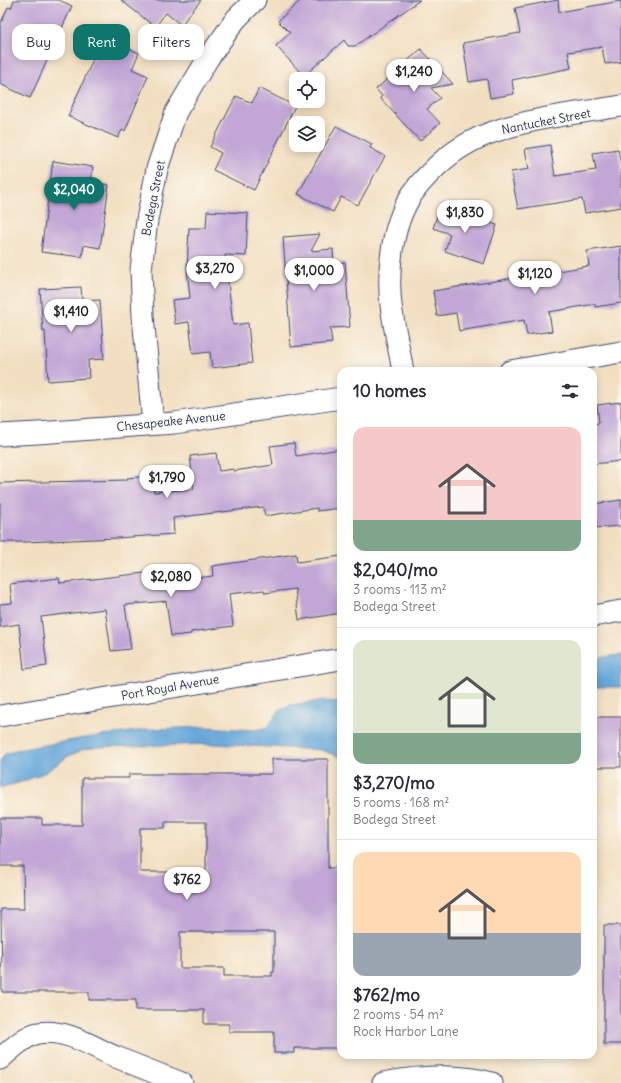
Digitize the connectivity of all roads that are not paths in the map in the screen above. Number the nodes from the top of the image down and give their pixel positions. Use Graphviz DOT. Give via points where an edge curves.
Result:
graph roads {
  1 [pos="255,0"];
  2 [pos="621,106"];
  3 [pos="621,352"];
  4 [pos="402,367"];
  5 [pos="533,367"];
  6 [pos="337,399"];
  7 [pos="153,424"];
  8 [pos="0,435"];
  9 [pos="621,611"];
  10 [pos="597,615"];
  11 [pos="337,660"];
  12 [pos="0,716"];
  13 [pos="0,1059"];
  14 [pos="182,1083"];
  15 [pos="383,1083"];
  16 [pos="492,1083"];
  1 -- 7 [label="street, Bodega Street" via="236,19 207,60 176,112 157,169 141,270"];
  2 -- 4 [label="street, Nantucket Street" via="498,130 461,147 440,162 416,189 405,206 397,227 390,272 391,304"];
  3 -- 5 [label="street"];
  6 -- 7 [label="street, Chesapeake Avenue"];
  7 -- 8 [label="street, Chesapeake Avenue"];
  9 -- 10 [label="street"];
  11 -- 12 [label="street, Port Royal Avenue"];
  13 -- 14 [label="street" via="27,1038 38,1034 55,1033"];
  15 -- 16 [label="street" via="431,1076 480,1079"];
}
